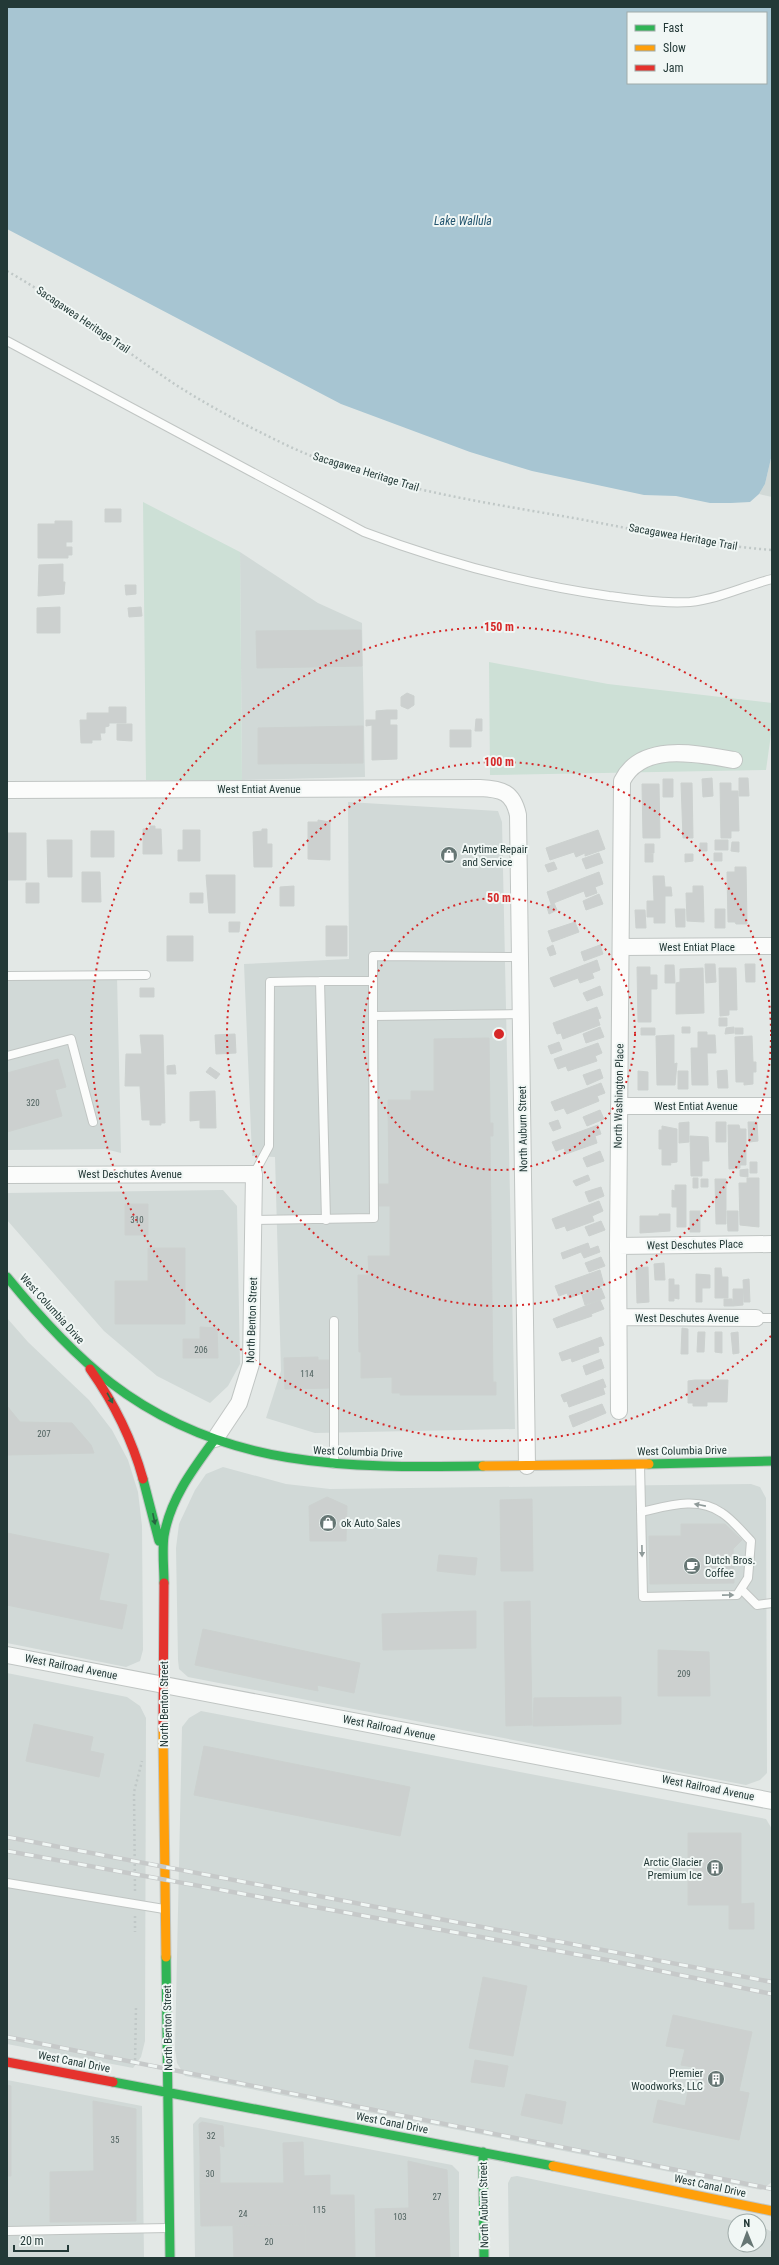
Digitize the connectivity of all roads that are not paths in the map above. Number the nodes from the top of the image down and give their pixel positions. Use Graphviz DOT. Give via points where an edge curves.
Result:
graph roads {
  1 [pos="7,341"];
  2 [pos="772,579"];
  3 [pos="734,760"];
  4 [pos="7,790"];
  5 [pos="510,796"];
  6 [pos="772,946"];
  7 [pos="621,947"];
  8 [pos="520,958"];
  9 [pos="146,975"];
  10 [pos="7,976"];
  11 [pos="320,981"];
  12 [pos="373,981"];
  13 [pos="521,1014"];
  14 [pos="373,1016"];
  15 [pos="7,1056"];
  16 [pos="619,1106"];
  17 [pos="772,1106"];
  18 [pos="92,1122"];
  19 [pos="254,1174"];
  20 [pos="7,1175"];
  21 [pos="254,1220"];
  22 [pos="326,1220"];
  23 [pos="772,1244"];
  24 [pos="618,1246"];
  25 [pos="7,1277"];
  26 [pos="619,1318"];
  27 [pos="756,1318"];
  28 [pos="772,1318"];
  29 [pos="334,1321"];
  30 [pos="88,1365"];
  31 [pos="620,1411"];
  32 [pos="215,1439"];
  33 [pos="772,1461"];
  34 [pos="334,1464"];
  35 [pos="640,1464"];
  36 [pos="527,1466"];
  37 [pos="641,1512"];
  38 [pos="163,1558"];
  39 [pos="741,1589"];
  40 [pos="772,1603"];
  41 [pos="7,1655"];
  42 [pos="164,1685"];
  43 [pos="772,1801"];
  44 [pos="7,1883"];
  45 [pos="167,1910"];
  46 [pos="7,2062"];
  47 [pos="168,2092"];
  48 [pos="483,2152"];
  49 [pos="772,2211"];
  50 [pos="170,2228"];
  51 [pos="7,2230"];
  52 [pos="170,2258"];
  53 [pos="484,2258"];
  1 -- 2 [label="lane" via="364,532 426,555 494,574 572,590 643,600 707,600"];
  3 -- 7 [label="street, North Washington Place" via="708,755 663,754 646,758 627,772 622,781"];
  4 -- 5 [label="street, West Entiat Avenue" via="480,788 496,789"];
  5 -- 8 [label="street, North Auburn Street" via="516,803 518,815"];
  6 -- 7 [label="street, West Entiat Place"];
  7 -- 16 [label="street, North Washington Place"];
  8 -- 12 [label="lane" via="373,956"];
  8 -- 13 [label="street, North Auburn Street"];
  9 -- 10 [label="lane"];
  11 -- 12 [label="lane"];
  11 -- 19 [label="lane" via="270,982 269,1146"];
  11 -- 22 [label="lane"];
  12 -- 14 [label="lane"];
  13 -- 14 [label="lane"];
  13 -- 36 [label="street, North Auburn Street"];
  14 -- 22 [label="lane" via="374,1218"];
  15 -- 18 [label="lane" via="70,1039"];
  16 -- 17 [label="street, West Entiat Avenue"];
  16 -- 24 [label="street, North Washington Place"];
  19 -- 20 [label="street, West Deschutes Avenue"];
  19 -- 21 [label="street, North Benton Street"];
  21 -- 22 [label="lane"];
  21 -- 32 [label="street, North Benton Street" via="251,1364 239,1403"];
  23 -- 24 [label="street, West Deschutes Place"];
  24 -- 26 [label="street, North Washington Place"];
  25 -- 30 [label="street, West Columbia Drive" via="50,1329"];
  26 -- 27 [label="street, West Deschutes Avenue"];
  26 -- 31 [label="street, North Washington Place"];
  27 -- 28 [label="lane"];
  29 -- 34 [label="lane"];
  30 -- 32 [label="street, West Columbia Drive" via="147,1408 187,1430"];
  30 -- 38 [label="street, one-way" via="111,1400 134,1448 148,1492"];
  32 -- 34 [label="street, West Columbia Drive" via="286,1459"];
  32 -- 38 [label="street, North Benton Street" via="183,1483 172,1504 165,1527"];
  33 -- 35 [label="street, West Columbia Drive"];
  34 -- 36 [label="street, West Columbia Drive"];
  35 -- 36 [label="street, West Columbia Drive"];
  35 -- 37 [label="lane"];
  39 -- 37 [label="lane, one-way" via="748,1578 751,1541 722,1513 701,1504 680,1504"];
  37 -- 39 [label="lane, one-way" via="644,1597 737,1595"];
  38 -- 42 [label="street, North Benton Street"];
  39 -- 40 [label="lane" via="757,1605"];
  41 -- 42 [label="street, West Railroad Avenue"];
  42 -- 43 [label="street, West Railroad Avenue"];
  42 -- 45 [label="street, North Benton Street"];
  44 -- 45 [label="lane"];
  45 -- 47 [label="street, North Benton Street"];
  46 -- 47 [label="street, West Canal Drive"];
  47 -- 48 [label="street, West Canal Drive"];
  47 -- 50 [label="street, North Benton Street"];
  48 -- 49 [label="street, West Canal Drive"];
  48 -- 53 [label="street, North Auburn Street"];
  50 -- 51 [label="lane"];
  50 -- 52 [label="street, North Benton Street"];
}
